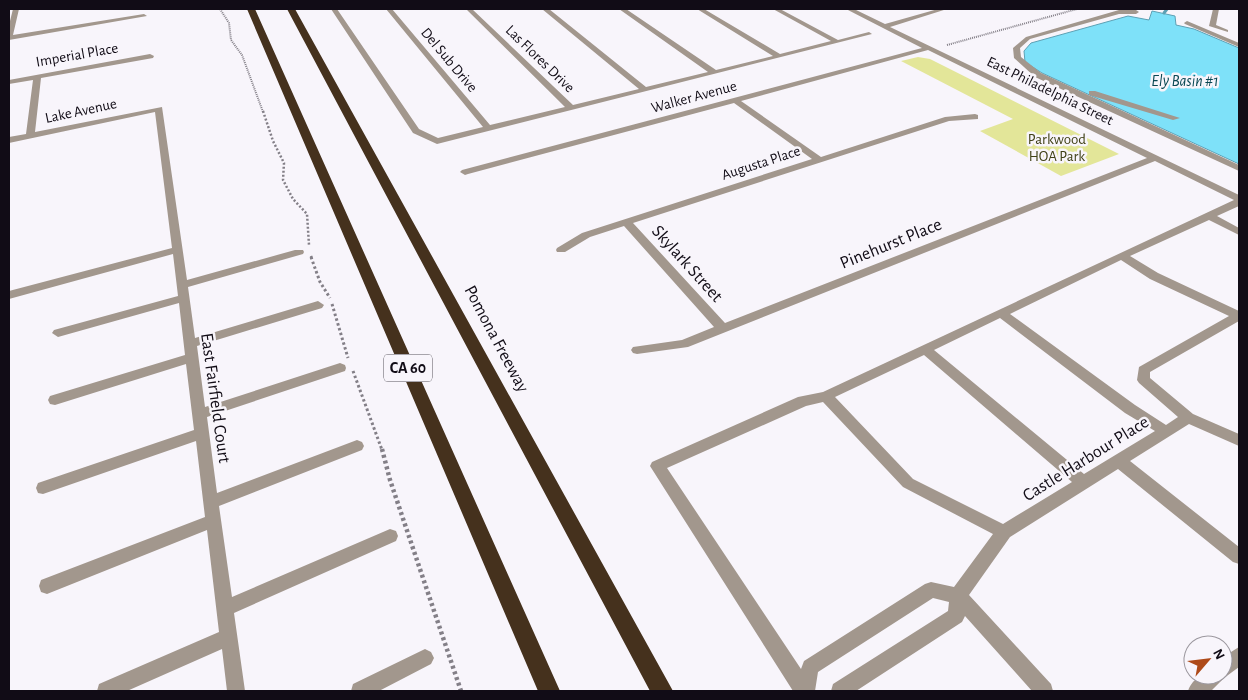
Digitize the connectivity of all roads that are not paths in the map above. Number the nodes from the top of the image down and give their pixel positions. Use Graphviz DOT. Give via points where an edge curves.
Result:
graph roads {
  1 [pos="16,9"];
  2 [pos="244,9"];
  3 [pos="251,9"];
  4 [pos="292,9"];
  5 [pos="334,9"];
  6 [pos="389,9"];
  7 [pos="469,9"];
  8 [pos="545,9"];
  9 [pos="622,9"];
  10 [pos="700,9"];
  11 [pos="776,9"];
  12 [pos="849,9"];
  13 [pos="944,9"];
  14 [pos="1216,9"];
  15 [pos="1136,12"];
  16 [pos="144,16"];
  17 [pos="1187,23"];
  18 [pos="885,26"];
  19 [pos="869,34"];
  20 [pos="1239,36"];
  21 [pos="9,38"];
  22 [pos="837,42"];
  23 [pos="266,44"];
  24 [pos="1239,45"];
  25 [pos="929,48"];
  26 [pos="150,56"];
  27 [pos="779,56"];
  28 [pos="714,72"];
  29 [pos="37,76"];
  30 [pos="1050,81"];
  31 [pos="9,82"];
  32 [pos="644,90"];
  33 [pos="735,100"];
  34 [pos="571,108"];
  35 [pos="159,109"];
  36 [pos="975,117"];
  37 [pos="1176,118"];
  38 [pos="488,129"];
  39 [pos="30,136"];
  40 [pos="9,140"];
  41 [pos="1155,158"];
  42 [pos="819,160"];
  43 [pos="1239,168"];
  44 [pos="465,172"];
  45 [pos="1239,200"];
  46 [pos="1209,216"];
  47 [pos="626,222"];
  48 [pos="1239,232"];
  49 [pos="176,250"];
  50 [pos="561,250"];
  51 [pos="299,252"];
  52 [pos="1122,256"];
  53 [pos="182,292"];
  54 [pos="9,295"];
  55 [pos="318,305"];
  56 [pos="1001,313"];
  57 [pos="1239,316"];
  58 [pos="723,329"];
  59 [pos="58,333"];
  60 [pos="189,344"];
  61 [pos="925,349"];
  62 [pos="637,350"];
  63 [pos="191,358"];
  64 [pos="347,365"];
  65 [pos="826,396"];
  66 [pos="55,400"];
  67 [pos="198,414"];
  68 [pos="1188,418"];
  69 [pos="1167,432"];
  70 [pos="201,433"];
  71 [pos="1239,440"];
  72 [pos="356,446"];
  73 [pos="1119,461"];
  74 [pos="1084,482"];
  75 [pos="43,488"];
  76 [pos="210,503"];
  77 [pos="213,521"];
  78 [pos="1004,532"];
  79 [pos="390,536"];
  80 [pos="588,555"];
  81 [pos="1239,557"];
  82 [pos="47,586"];
  83 [pos="958,596"];
  84 [pos="224,608"];
  85 [pos="229,637"];
  86 [pos="425,658"];
  87 [pos="106,691"];
  88 [pos="236,691"];
  89 [pos="360,691"];
  90 [pos="549,691"];
  91 [pos="662,691"];
  92 [pos="672,691"];
  93 [pos="805,691"];
  94 [pos="840,691"];
  95 [pos="1044,691"];
  1 -- 21 [label="street"];
  2 -- 23 [label="highway"];
  3 -- 23 [label="highway, CA 60"];
  4 -- 80 [label="highway, Pomona Freeway"];
  5 -- 38 [label="street, Walker Avenue" via="416,131 437,141"];
  6 -- 38 [label="street, Del Sub Drive"];
  7 -- 34 [label="street, Las Flores Drive"];
  8 -- 32 [label="street"];
  9 -- 28 [label="street"];
  10 -- 27 [label="street"];
  11 -- 22 [label="street"];
  12 -- 18 [label="street, East Philadelphia Street"];
  13 -- 18 [label="street"];
  14 -- 20 [label="street" via="1212,26"];
  15 -- 30 [label="street" via="1119,12 1021,42 1015,52 1018,59"];
  16 -- 21 [label="street"];
  17 -- 24 [label="street"];
  18 -- 25 [label="street, East Philadelphia Street"];
  19 -- 22 [label="street, Walker Avenue"];
  22 -- 27 [label="street, Walker Avenue"];
  23 -- 90 [label="highway, CA 60"];
  25 -- 33 [label="street, Walker Avenue"];
  25 -- 41 [label="street, East Philadelphia Street"];
  26 -- 29 [label="street, Imperial Place"];
  27 -- 28 [label="street, Walker Avenue"];
  28 -- 32 [label="street, Walker Avenue"];
  29 -- 31 [label="street, Imperial Place"];
  29 -- 39 [label="street"];
  30 -- 37 [label="street"];
  30 -- 43 [label="street"];
  32 -- 34 [label="street, Walker Avenue"];
  33 -- 42 [label="street"];
  33 -- 44 [label="street, Walker Avenue"];
  34 -- 38 [label="street, Walker Avenue"];
  35 -- 39 [label="street, Lake Avenue"];
  35 -- 49 [label="street, East Fairfield Court"];
  36 -- 42 [label="street, Augusta Place" via="948,119"];
  39 -- 40 [label="street, Lake Avenue"];
  41 -- 45 [label="street, East Philadelphia Street"];
  41 -- 58 [label="street, Pinehurst Place"];
  42 -- 47 [label="street, Augusta Place"];
  45 -- 46 [label="street"];
  46 -- 48 [label="street"];
  46 -- 52 [label="street"];
  47 -- 50 [label="street, Augusta Place" via="586,235"];
  47 -- 58 [label="street, Skylark Street"];
  49 -- 53 [label="street, East Fairfield Court"];
  49 -- 54 [label="street"];
  51 -- 53 [label="street"];
  52 -- 56 [label="street"];
  52 -- 57 [label="street" via="1154,276"];
  53 -- 59 [label="street"];
  53 -- 60 [label="street, East Fairfield Court"];
  55 -- 60 [label="street"];
  56 -- 61 [label="street"];
  56 -- 69 [label="street" via="1130,409"];
  57 -- 68 [label="street" via="1144,370 1144,380"];
  58 -- 62 [label="street, Pinehurst Place" via="684,344"];
  60 -- 63 [label="street, East Fairfield Court"];
  61 -- 65 [label="street"];
  61 -- 74 [label="street"];
  63 -- 66 [label="street"];
  63 -- 67 [label="street, East Fairfield Court"];
  64 -- 67 [label="street"];
  65 -- 78 [label="street" via="908,483"];
  65 -- 93 [label="street" via="803,401 657,466"];
  67 -- 70 [label="street, East Fairfield Court"];
  68 -- 69 [label="street, Castle Harbour Place"];
  68 -- 71 [label="street"];
  69 -- 73 [label="street, Castle Harbour Place"];
  70 -- 75 [label="street"];
  70 -- 76 [label="street, East Fairfield Court"];
  72 -- 76 [label="street"];
  73 -- 74 [label="street, Castle Harbour Place"];
  73 -- 81 [label="street"];
  74 -- 78 [label="street, Castle Harbour Place"];
  76 -- 77 [label="street, East Fairfield Court"];
  77 -- 82 [label="street"];
  77 -- 84 [label="street, East Fairfield Court"];
  78 -- 83 [label="street"];
  79 -- 84 [label="street"];
  80 -- 91 [label="highway, Pomona Freeway"];
  80 -- 92 [label="highway"];
  83 -- 93 [label="street" via="931,590 810,667"];
  83 -- 94 [label="street" via="956,616"];
  83 -- 95 [label="street"];
  84 -- 85 [label="street, East Fairfield Court"];
  85 -- 87 [label="street"];
  85 -- 88 [label="street, East Fairfield Court"];
  86 -- 89 [label="street"];
}
